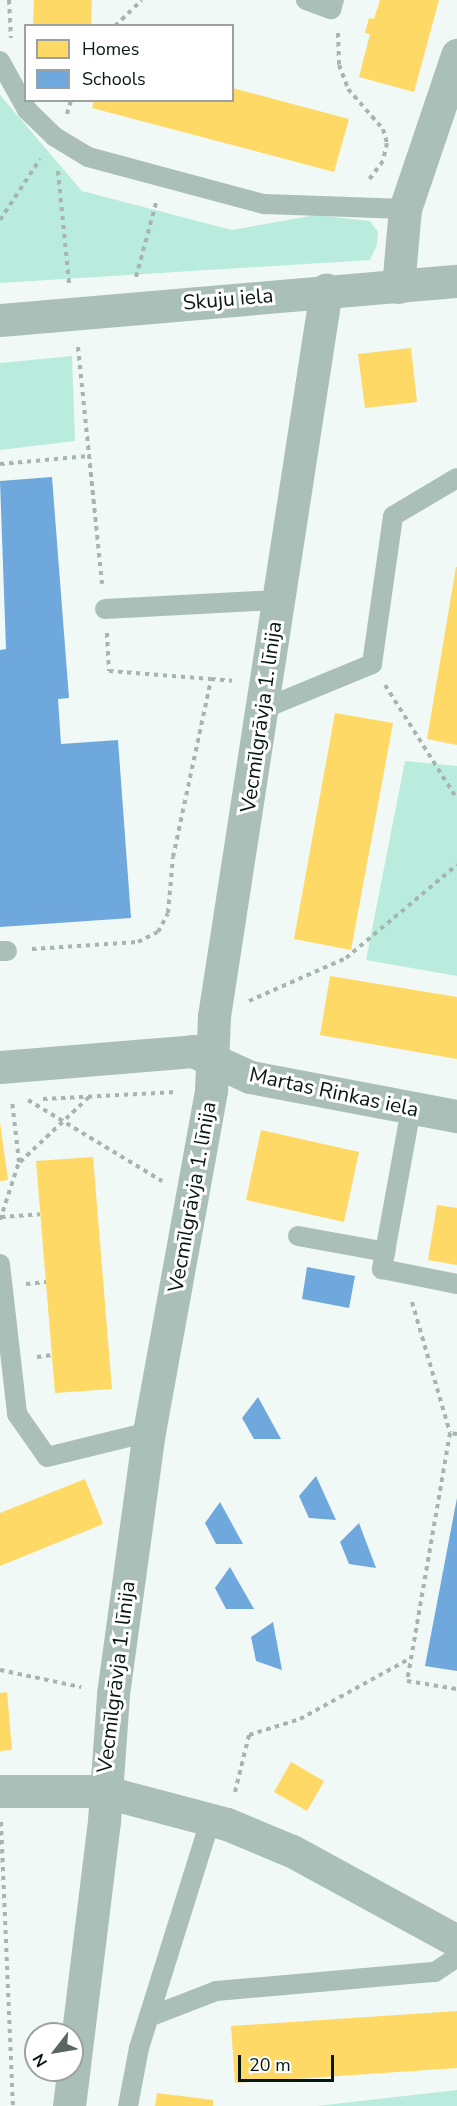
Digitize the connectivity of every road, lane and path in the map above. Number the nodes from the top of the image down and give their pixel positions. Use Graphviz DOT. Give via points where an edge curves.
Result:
graph roads {
  1 [pos="142,0"];
  2 [pos="306,0"];
  3 [pos="332,5"];
  4 [pos="117,24"];
  5 [pos="457,55"];
  6 [pos="0,62"];
  7 [pos="70,102"];
  8 [pos="59,112"];
  9 [pos="66,118"];
  10 [pos="72,123"];
  11 [pos="55,137"];
  12 [pos="162,179"];
  13 [pos="356,186"];
  14 [pos="405,209"];
  15 [pos="0,220"];
  16 [pos="457,281"];
  17 [pos="133,287"];
  18 [pos="398,287"];
  19 [pos="326,290"];
  20 [pos="70,293"];
  21 [pos="0,320"];
  22 [pos="77,343"];
  23 [pos="89,456"];
  24 [pos="0,464"];
  25 [pos="457,478"];
  26 [pos="278,600"];
  27 [pos="105,609"];
  28 [pos="372,664"];
  29 [pos="211,679"];
  30 [pos="265,695"];
  31 [pos="457,799"];
  32 [pos="457,864"];
  33 [pos="4,951"];
  34 [pos="214,1017"];
  35 [pos="212,1060"];
  36 [pos="0,1067"];
  37 [pos="90,1096"];
  38 [pos="28,1100"];
  39 [pos="12,1101"];
  40 [pos="411,1109"];
  41 [pos="457,1116"];
  42 [pos="64,1120"];
  43 [pos="19,1162"];
  44 [pos="165,1183"];
  45 [pos="40,1214"];
  46 [pos="1,1218"];
  47 [pos="298,1236"];
  48 [pos="386,1252"];
  49 [pos="0,1264"];
  50 [pos="416,1276"];
  51 [pos="457,1284"];
  52 [pos="149,1432"];
  53 [pos="450,1433"];
  54 [pos="457,1434"];
  55 [pos="411,1657"];
  56 [pos="0,1670"];
  57 [pos="457,1689"];
  58 [pos="112,1694"];
  59 [pos="0,1791"];
  60 [pos="102,1791"];
  61 [pos="1,1817"];
  62 [pos="218,1823"];
  63 [pos="2,1852"];
  64 [pos="457,1941"];
  65 [pos="457,1957"];
  66 [pos="149,2017"];
  67 [pos="13,2106"];
  68 [pos="69,2106"];
  69 [pos="128,2106"];
  1 -- 4 [label="path"];
  2 -- 3 [label="lane"];
  3 -- 13 [label="path" via="348,89 383,129 387,143 375,175"];
  5 -- 14 [label="street"];
  6 -- 11 [label="lane" via="27,110"];
  7 -- 9 [label="path"];
  8 -- 9 [label="path"];
  9 -- 10 [label="path"];
  11 -- 12 [label="lane" via="88,157"];
  11 -- 15 [label="path"];
  11 -- 20 [label="path"];
  12 -- 14 [label="lane" via="264,204"];
  12 -- 17 [label="path"];
  14 -- 18 [label="street"];
  16 -- 18 [label="street, Skuju iela"];
  18 -- 19 [label="street, Skuju iela"];
  19 -- 21 [label="street, Skuju iela"];
  19 -- 26 [label="street, Vecmīlgrāvja 1. līnija"];
  22 -- 23 [label="path"];
  23 -- 24 [label="path"];
  23 -- 27 [label="path"];
  25 -- 28 [label="lane" via="393,516"];
  26 -- 27 [label="lane"];
  26 -- 30 [label="street, Vecmīlgrāvja 1. līnija"];
  27 -- 29 [label="path" via="109,671"];
  28 -- 30 [label="lane"];
  28 -- 31 [label="path"];
  29 -- 30 [label="path"];
  29 -- 33 [label="path" via="175,846 168,913 158,932 138,942"];
  30 -- 34 [label="street, Vecmīlgrāvja 1. līnija"];
  32 -- 34 [label="path" via="346,958"];
  34 -- 35 [label="street, Vecmīlgrāvja 1. līnija"];
  35 -- 36 [label="street, Martas Rinkas iela" via="193,1051"];
  35 -- 40 [label="street, Martas Rinkas iela" via="250,1077"];
  35 -- 52 [label="street, Vecmīlgrāvja 1. līnija" via="211,1090"];
  37 -- 42 [label="path"];
  38 -- 42 [label="path"];
  39 -- 43 [label="path"];
  40 -- 41 [label="street, Martas Rinkas iela"];
  40 -- 48 [label="lane"];
  42 -- 43 [label="path"];
  42 -- 44 [label="path"];
  43 -- 46 [label="path"];
  45 -- 46 [label="path"];
  47 -- 48 [label="lane"];
  48 -- 50 [label="lane" via="382,1269"];
  49 -- 52 [label="lane" via="17,1414 47,1457"];
  50 -- 51 [label="lane"];
  50 -- 53 [label="path" via="411,1309"];
  52 -- 58 [label="street, Vecmīlgrāvja 1. līnija"];
  53 -- 54 [label="path"];
  53 -- 55 [label="path"];
  55 -- 57 [label="path" via="408,1681"];
  55 -- 62 [label="path" via="300,1719 249,1735"];
  56 -- 58 [label="path"];
  58 -- 60 [label="street, Vecmīlgrāvja 1. līnija"];
  59 -- 60 [label="street"];
  60 -- 62 [label="street"];
  60 -- 68 [label="street, Vecmīlgrāvja 1. līnija" via="104,1821"];
  61 -- 63 [label="path"];
  62 -- 64 [label="street" via="292,1851"];
  62 -- 66 [label="lane"];
  63 -- 67 [label="path"];
  65 -- 66 [label="lane" via="435,1972 216,1991"];
  66 -- 69 [label="lane"];
}
